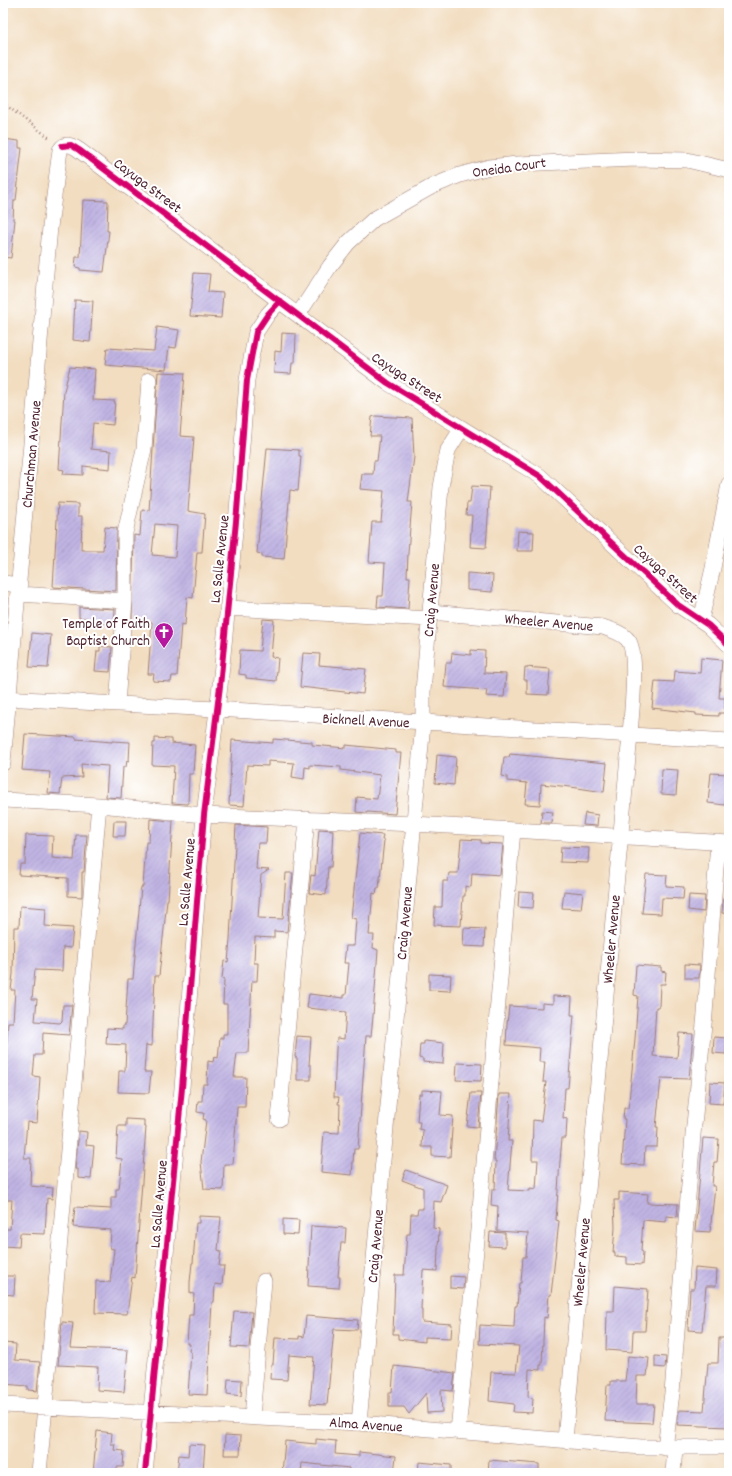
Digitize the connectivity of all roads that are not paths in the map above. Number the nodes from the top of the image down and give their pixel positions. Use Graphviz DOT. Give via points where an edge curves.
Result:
graph roads {
  1 [pos="62,147"];
  2 [pos="729,170"];
  3 [pos="280,301"];
  4 [pos="298,315"];
  5 [pos="149,380"];
  6 [pos="462,428"];
  7 [pos="729,484"];
  8 [pos="3,584"];
  9 [pos="19,589"];
  10 [pos="125,601"];
  11 [pos="228,608"];
  12 [pos="430,615"];
  13 [pos="701,620"];
  14 [pos="729,645"];
  15 [pos="6,698"];
  16 [pos="116,704"];
  17 [pos="216,709"];
  18 [pos="423,723"];
  19 [pos="630,736"];
  20 [pos="729,741"];
  21 [pos="3,763"];
  22 [pos="3,800"];
  23 [pos="99,805"];
  24 [pos="204,815"];
  25 [pos="307,819"];
  26 [pos="414,824"];
  27 [pos="513,830"];
  28 [pos="620,836"];
  29 [pos="723,843"];
  30 [pos="279,1119"];
  31 [pos="264,1281"];
  32 [pos="3,1405"];
  33 [pos="45,1408"];
  34 [pos="151,1412"];
  35 [pos="252,1417"];
  36 [pos="359,1423"];
  37 [pos="458,1430"];
  38 [pos="564,1440"];
  39 [pos="729,1447"];
  40 [pos="670,1448"];
  41 [pos="39,1473"];
  42 [pos="146,1473"];
  43 [pos="672,1473"];
  1 -- 3 [label="street, Cayuga Street" via="71,145 79,150"];
  1 -- 9 [label="street, Churchman Avenue" via="50,227"];
  2 -- 4 [label="street, Oneida Court" via="687,160 636,159 517,164 489,167 460,175 433,186 374,219 348,243"];
  3 -- 4 [label="street, Cayuga Street"];
  3 -- 11 [label="street, La Salle Avenue" via="256,332 253,344 247,380"];
  4 -- 6 [label="street, Cayuga Street" via="388,383"];
  5 -- 10 [label="street" via="144,449 125,533"];
  6 -- 12 [label="street, Craig Avenue" via="448,450 441,487"];
  6 -- 13 [label="street, Cayuga Street" via="540,476 678,605"];
  7 -- 13 [label="street"];
  8 -- 9 [label="street"];
  9 -- 10 [label="street"];
  9 -- 15 [label="street, Churchman Avenue"];
  10 -- 16 [label="street"];
  11 -- 12 [label="street, Wheeler Avenue"];
  11 -- 17 [label="street, La Salle Avenue"];
  12 -- 18 [label="street, Craig Avenue"];
  12 -- 19 [label="street, Wheeler Avenue" via="604,627 620,634 628,639 632,646 634,673"];
  13 -- 14 [label="street, Cayuga Street"];
  15 -- 16 [label="street, Bicknell Avenue"];
  15 -- 21 [label="street, Churchman Avenue"];
  16 -- 17 [label="street, Bicknell Avenue"];
  17 -- 18 [label="street, Bicknell Avenue"];
  17 -- 24 [label="street, La Salle Avenue"];
  18 -- 19 [label="street, Bicknell Avenue"];
  18 -- 26 [label="street, Craig Avenue"];
  19 -- 20 [label="street, Bicknell Avenue"];
  19 -- 28 [label="street, Wheeler Avenue"];
  22 -- 23 [label="street"];
  23 -- 24 [label="street"];
  23 -- 33 [label="street"];
  24 -- 25 [label="street"];
  24 -- 34 [label="street, La Salle Avenue"];
  25 -- 26 [label="street"];
  25 -- 30 [label="street"];
  26 -- 27 [label="street"];
  26 -- 36 [label="street, Craig Avenue"];
  27 -- 28 [label="street"];
  27 -- 37 [label="street"];
  28 -- 29 [label="street"];
  28 -- 38 [label="street, Wheeler Avenue"];
  29 -- 40 [label="street" via="705,1014 672,1393"];
  31 -- 35 [label="street"];
  32 -- 33 [label="street, Alma Avenue"];
  33 -- 34 [label="street, Alma Avenue"];
  33 -- 41 [label="street"];
  34 -- 35 [label="street, Alma Avenue"];
  34 -- 42 [label="street, La Salle Avenue"];
  35 -- 36 [label="street, Alma Avenue"];
  36 -- 37 [label="street, Alma Avenue"];
  37 -- 38 [label="street, Alma Avenue"];
  38 -- 40 [label="street, Alma Avenue"];
  39 -- 40 [label="street, Alma Avenue"];
  40 -- 43 [label="street"];
}
